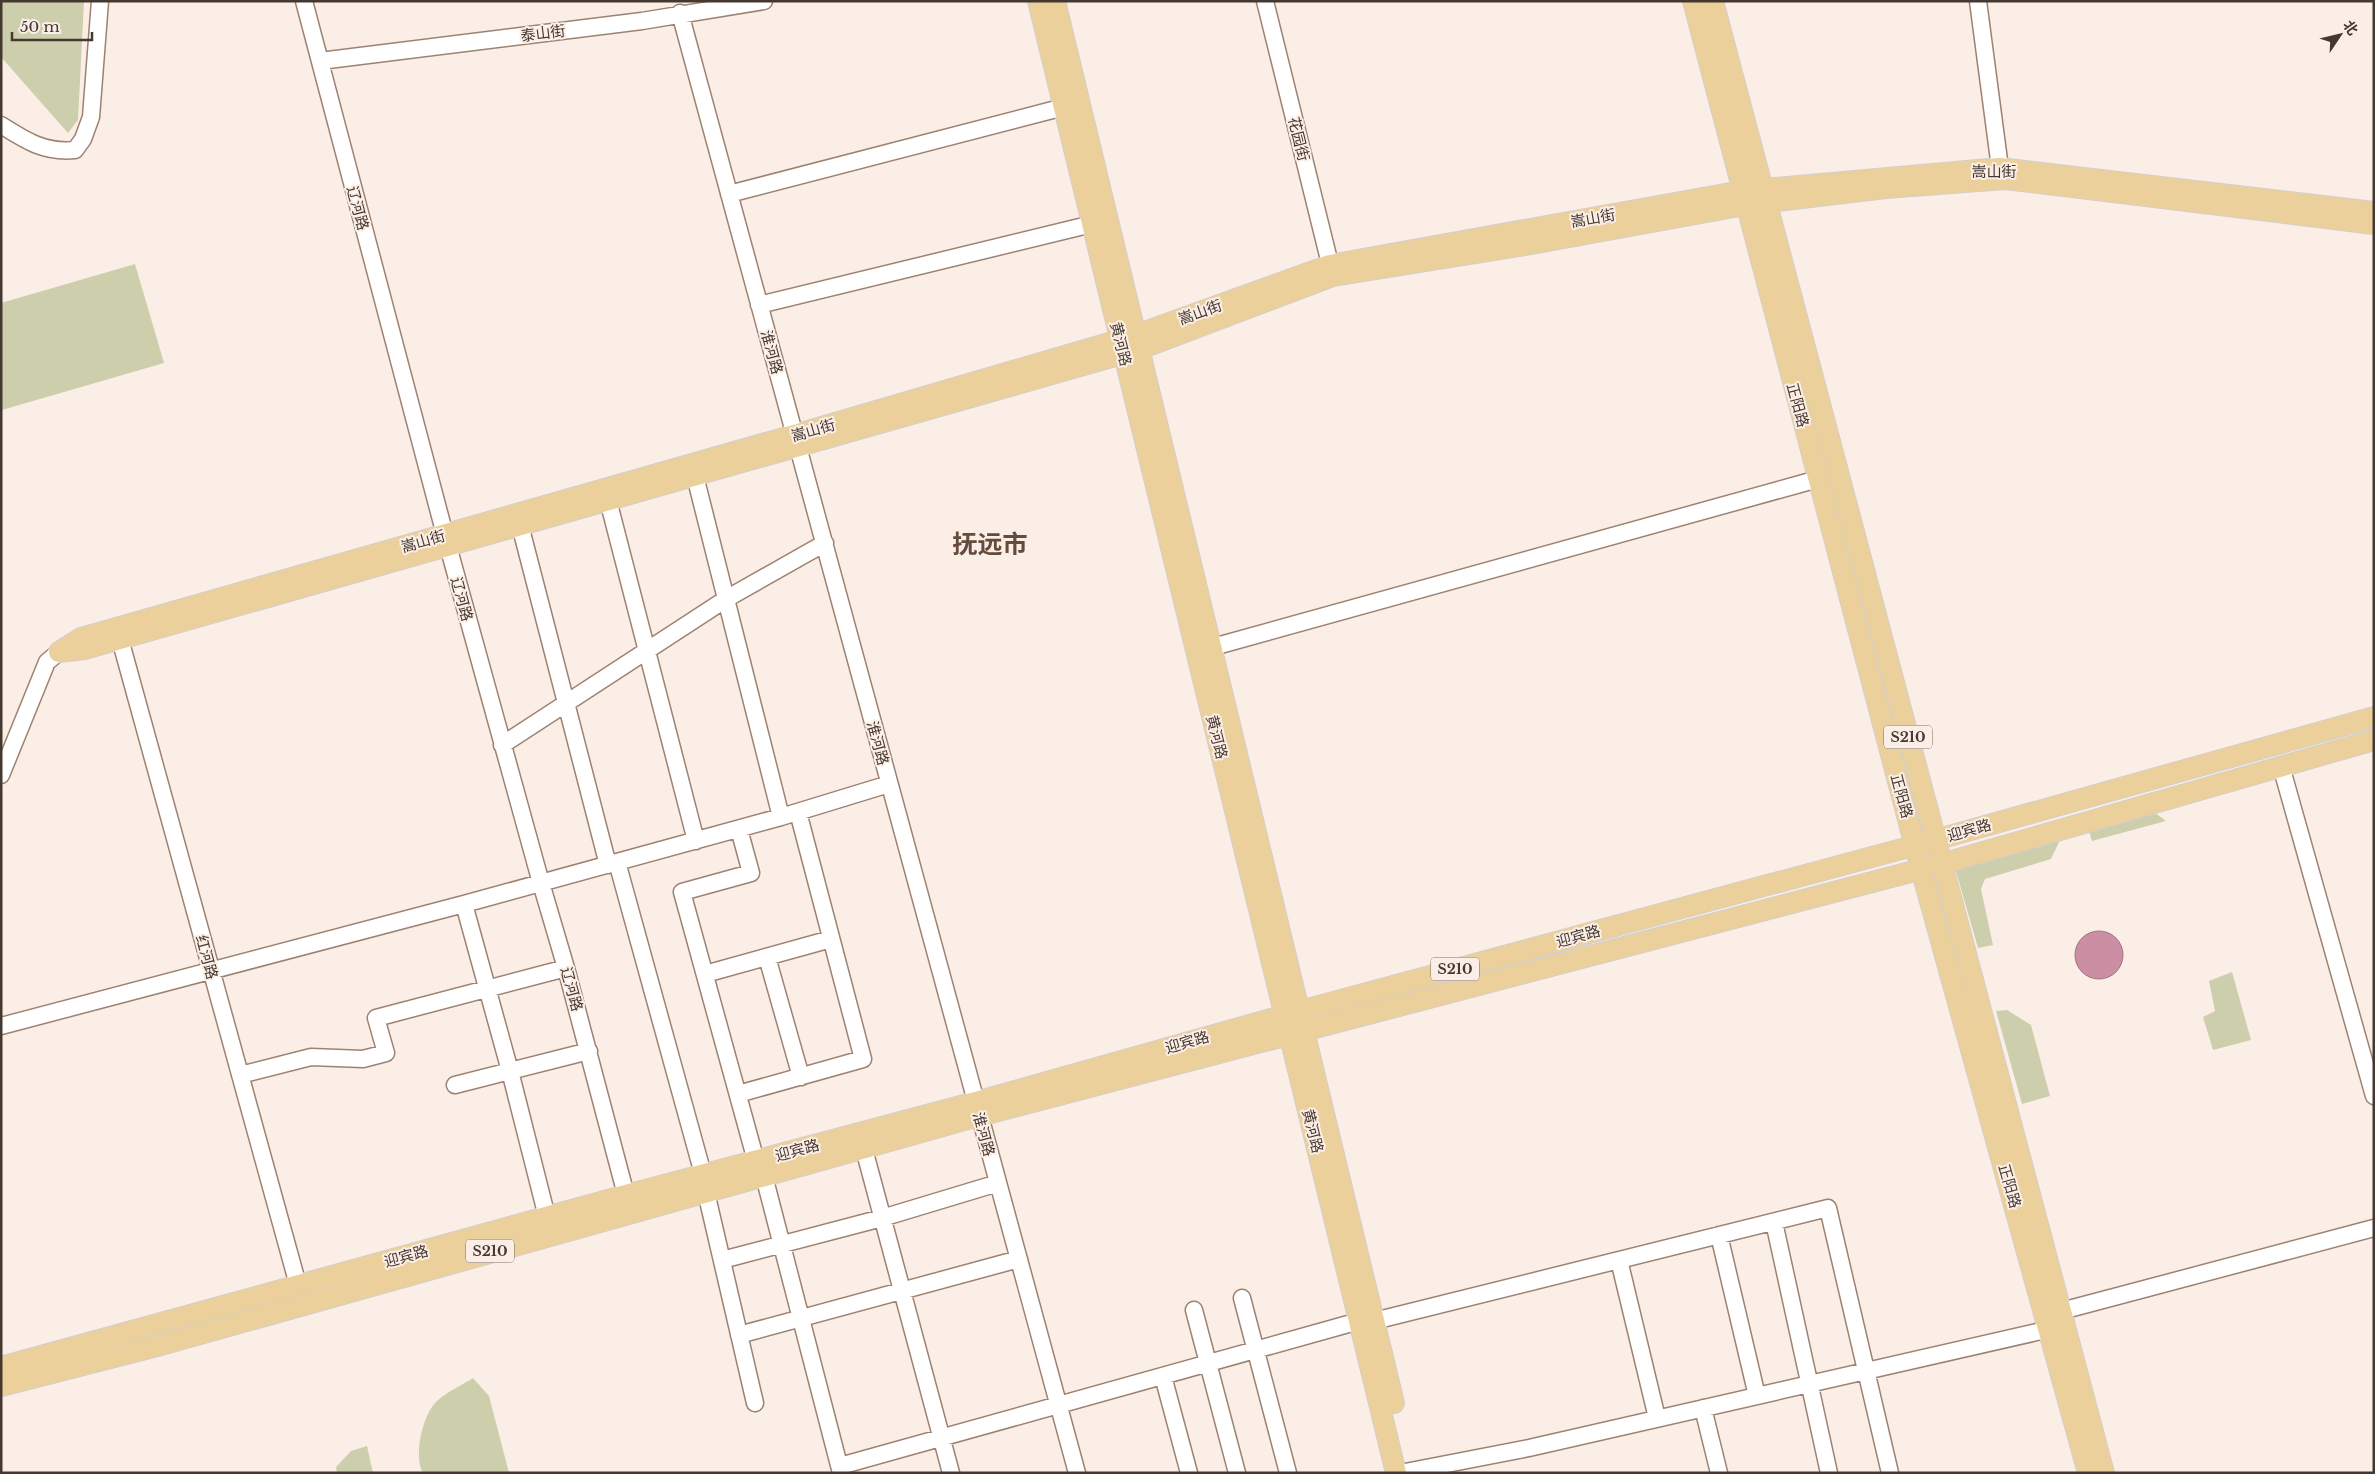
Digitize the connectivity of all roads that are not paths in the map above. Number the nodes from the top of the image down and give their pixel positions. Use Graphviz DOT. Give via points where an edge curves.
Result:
graph roads {
  1 [pos="100,1"];
  2 [pos="304,1"];
  3 [pos="764,1"];
  4 [pos="1038,1"];
  5 [pos="1055,1"];
  6 [pos="1266,1"];
  7 [pos="1693,1"];
  8 [pos="1712,1"];
  9 [pos="1978,1"];
  10 [pos="680,13"];
  11 [pos="320,61"];
  12 [pos="1064,107"];
  13 [pos="1,125"];
  14 [pos="2000,168"];
  15 [pos="729,194"];
  16 [pos="1764,196"];
  17 [pos="1744,198"];
  18 [pos="2374,212"];
  19 [pos="1092,224"];
  20 [pos="2374,224"];
  21 [pos="1332,270"];
  22 [pos="759,305"];
  23 [pos="1130,344"];
  24 [pos="796,441"];
  25 [pos="695,476"];
  26 [pos="1818,479"];
  27 [pos="608,500"];
  28 [pos="520,525"];
  29 [pos="446,540"];
  30 [pos="825,543"];
  31 [pos="726,599"];
  32 [pos="118,633"];
  33 [pos="1213,647"];
  34 [pos="648,649"];
  35 [pos="53,657"];
  36 [pos="566,702"];
  37 [pos="2374,718"];
  38 [pos="2374,740"];
  39 [pos="502,745"];
  40 [pos="2281,766"];
  41 [pos="1,775"];
  42 [pos="889,784"];
  43 [pos="798,812"];
  44 [pos="781,818"];
  45 [pos="739,829"];
  46 [pos="1935,840"];
  47 [pos="696,841"];
  48 [pos="1915,845"];
  49 [pos="612,864"];
  50 [pos="1941,864"];
  51 [pos="1921,869"];
  52 [pos="541,883"];
  53 [pos="464,904"];
  54 [pos="832,938"];
  55 [pos="767,956"];
  56 [pos="566,968"];
  57 [pos="212,972"];
  58 [pos="705,974"];
  59 [pos="486,988"];
  60 [pos="1292,1013"];
  61 [pos="1,1026"];
  62 [pos="1297,1033"];
  63 [pos="589,1051"];
  64 [pos="510,1071"];
  65 [pos="240,1075"];
  66 [pos="801,1077"];
  67 [pos="455,1085"];
  68 [pos="738,1094"];
  69 [pos="2374,1096"];
  70 [pos="978,1109"];
  71 [pos="864,1149"];
  72 [pos="760,1168"];
  73 [pos="705,1183"];
  74 [pos="998,1183"];
  75 [pos="626,1195"];
  76 [pos="547,1217"];
  77 [pos="882,1218"];
  78 [pos="1774,1222"];
  79 [pos="2374,1228"];
  80 [pos="1719,1236"];
  81 [pos="781,1244"];
  82 [pos="1018,1259"];
  83 [pos="722,1260"];
  84 [pos="1619,1260"];
  85 [pos="298,1285"];
  86 [pos="902,1291"];
  87 [pos="1242,1298"];
  88 [pos="1194,1310"];
  89 [pos="800,1318"];
  90 [pos="2053,1318"];
  91 [pos="1367,1321"];
  92 [pos="739,1335"];
  93 [pos="1256,1350"];
  94 [pos="1208,1363"];
  95 [pos="1,1367"];
  96 [pos="1866,1371"];
  97 [pos="1163,1376"];
  98 [pos="1811,1383"];
  99 [pos="1,1386"];
  100 [pos="1757,1396"];
  101 [pos="755,1403"];
  102 [pos="1058,1405"];
  103 [pos="1703,1408"];
  104 [pos="1657,1418"];
  105 [pos="942,1438"];
  106 [pos="841,1470"];
  107 [pos="1404,1472"];
  108 [pos="951,1473"];
  109 [pos="1076,1473"];
  110 [pos="1189,1473"];
  111 [pos="1237,1473"];
  112 [pos="1288,1473"];
  113 [pos="1719,1473"];
  114 [pos="1830,1473"];
  115 [pos="1890,1473"];
  116 [pos="2088,1473"];
  117 [pos="2104,1473"];
  1 -- 13 [label="street" via="91,117 75,150 57,152 25,140"];
  2 -- 11 [label="street, 辽河路"];
  3 -- 10 [label="street, 泰山街"];
  4 -- 12 [label="main road, 黄河路"];
  5 -- 23 [label="main road, 黄河路"];
  6 -- 21 [label="street, 花园街"];
  7 -- 17 [label="main road, 正阳路"];
  8 -- 16 [label="main road, 正阳路 / S210"];
  9 -- 14 [label="street"];
  10 -- 11 [label="street, 泰山街" via="642,21"];
  10 -- 15 [label="street, 淮河路"];
  11 -- 29 [label="street, 辽河路"];
  12 -- 15 [label="street"];
  12 -- 19 [label="main road, 黄河路"];
  14 -- 16 [label="main road, 嵩山街"];
  14 -- 18 [label="main road, 嵩山街"];
  15 -- 22 [label="street, 淮河路"];
  16 -- 17 [label="main road, 嵩山街"];
  16 -- 20 [label="main road, 嵩山街" via="2005,179"];
  16 -- 46 [label="main road, 正阳路 / S210"];
  17 -- 21 [label="main road, 嵩山街" via="1537,243"];
  17 -- 26 [label="main road, 正阳路"];
  19 -- 22 [label="street"];
  19 -- 23 [label="main road, 黄河路"];
  21 -- 23 [label="main road, 嵩山街"];
  22 -- 24 [label="street, 淮河路"];
  23 -- 24 [label="main road, 嵩山街"];
  23 -- 33 [label="main road, 黄河路"];
  23 -- 60 [label="main road, 黄河路"];
  24 -- 25 [label="main road, 嵩山街"];
  24 -- 29 [label="main road, 嵩山街"];
  24 -- 30 [label="street, 淮河路"];
  25 -- 27 [label="main road, 嵩山街"];
  25 -- 31 [label="street"];
  26 -- 33 [label="street"];
  26 -- 48 [label="main road, 正阳路"];
  27 -- 28 [label="main road, 嵩山街"];
  27 -- 34 [label="street"];
  28 -- 29 [label="main road, 嵩山街"];
  28 -- 36 [label="street"];
  29 -- 32 [label="main road, 嵩山街"];
  29 -- 39 [label="street, 辽河路"];
  30 -- 31 [label="street"];
  30 -- 42 [label="street, 淮河路"];
  31 -- 34 [label="street"];
  31 -- 44 [label="street"];
  32 -- 35 [label="main road, 嵩山街" via="81,638"];
  32 -- 57 [label="street, 红河路"];
  33 -- 60 [label="main road, 黄河路"];
  34 -- 36 [label="street"];
  34 -- 47 [label="street"];
  35 -- 41 [label="street"];
  36 -- 39 [label="street"];
  36 -- 49 [label="street"];
  37 -- 46 [label="main road, 迎宾路"];
  38 -- 40 [label="main road, 迎宾路"];
  39 -- 52 [label="street, 辽河路"];
  40 -- 50 [label="main road, 迎宾路"];
  40 -- 69 [label="street"];
  42 -- 43 [label="street"];
  42 -- 70 [label="street, 淮河路"];
  43 -- 44 [label="street"];
  43 -- 54 [label="street"];
  44 -- 45 [label="street"];
  45 -- 47 [label="street"];
  45 -- 58 [label="street" via="751,873 682,892"];
  46 -- 48 [label="main road, 迎宾路 / S210"];
  46 -- 50 [label="main road, 正阳路 / S210"];
  47 -- 49 [label="street"];
  48 -- 51 [label="main road, 正阳路"];
  48 -- 60 [label="main road, 迎宾路 / S210"];
  49 -- 52 [label="street"];
  49 -- 73 [label="street"];
  50 -- 51 [label="main road, 迎宾路 / S210"];
  50 -- 90 [label="main road, 正阳路 / S210"];
  51 -- 62 [label="main road, 迎宾路 / S210"];
  51 -- 90 [label="main road, 正阳路"];
  52 -- 53 [label="street"];
  52 -- 56 [label="street, 辽河路"];
  53 -- 57 [label="street"];
  53 -- 59 [label="street"];
  54 -- 55 [label="street"];
  54 -- 66 [label="street" via="863,1059"];
  55 -- 58 [label="street"];
  55 -- 66 [label="street"];
  56 -- 59 [label="street"];
  56 -- 63 [label="street, 辽河路"];
  57 -- 61 [label="street"];
  57 -- 65 [label="street, 红河路"];
  58 -- 68 [label="street"];
  59 -- 64 [label="street"];
  59 -- 65 [label="street" via="376,1018 386,1053 363,1059 311,1057"];
  60 -- 62 [label="main road, 黄河路"];
  60 -- 70 [label="main road, 迎宾路 / S210"];
  62 -- 70 [label="main road, 迎宾路 / S210"];
  62 -- 91 [label="main road, 黄河路"];
  63 -- 64 [label="street"];
  63 -- 75 [label="street, 辽河路"];
  64 -- 67 [label="street"];
  64 -- 76 [label="street"];
  65 -- 85 [label="street, 红河路"];
  66 -- 68 [label="street"];
  68 -- 72 [label="street"];
  70 -- 71 [label="main road, 迎宾路 / S210"];
  70 -- 72 [label="main road, 迎宾路 / S210"];
  70 -- 74 [label="street, 淮河路"];
  71 -- 72 [label="main road, 迎宾路 / S210"];
  71 -- 77 [label="street"];
  72 -- 73 [label="main road, 迎宾路 / S210"];
  72 -- 81 [label="street"];
  73 -- 75 [label="main road, 迎宾路 / S210"];
  73 -- 83 [label="street"];
  73 -- 99 [label="main road, 迎宾路 / S210" via="161,1345"];
  74 -- 77 [label="street"];
  74 -- 82 [label="street, 淮河路"];
  75 -- 76 [label="main road, 迎宾路 / S210"];
  76 -- 85 [label="main road, 迎宾路 / S210"];
  77 -- 81 [label="street"];
  77 -- 86 [label="street"];
  78 -- 80 [label="street"];
  78 -- 96 [label="street" via="1828,1208"];
  78 -- 98 [label="street"];
  79 -- 90 [label="street"];
  80 -- 84 [label="street"];
  80 -- 100 [label="street"];
  81 -- 83 [label="street"];
  81 -- 89 [label="street"];
  82 -- 86 [label="street"];
  82 -- 102 [label="street, 淮河路"];
  83 -- 92 [label="street"];
  84 -- 91 [label="street"];
  84 -- 104 [label="street"];
  85 -- 95 [label="main road, 迎宾路 / S210"];
  86 -- 89 [label="street"];
  86 -- 105 [label="street"];
  87 -- 93 [label="street"];
  88 -- 94 [label="street"];
  89 -- 92 [label="street"];
  89 -- 106 [label="street"];
  90 -- 96 [label="street"];
  90 -- 116 [label="main road, 正阳路"];
  90 -- 117 [label="main road, 正阳路 / S210"];
  91 -- 93 [label="street"];
  91 -- 107 [label="main road, 黄河路"];
  92 -- 101 [label="street"];
  93 -- 94 [label="street"];
  93 -- 112 [label="street"];
  94 -- 97 [label="street"];
  94 -- 111 [label="street"];
  96 -- 98 [label="street"];
  96 -- 115 [label="street"];
  97 -- 102 [label="street"];
  97 -- 110 [label="street"];
  98 -- 100 [label="street"];
  98 -- 114 [label="street"];
  100 -- 103 [label="street"];
  102 -- 105 [label="street"];
  102 -- 109 [label="street, 淮河路"];
  103 -- 104 [label="street"];
  103 -- 113 [label="street"];
  104 -- 107 [label="street" via="1529,1448"];
  105 -- 106 [label="street"];
  105 -- 108 [label="street"];
}
